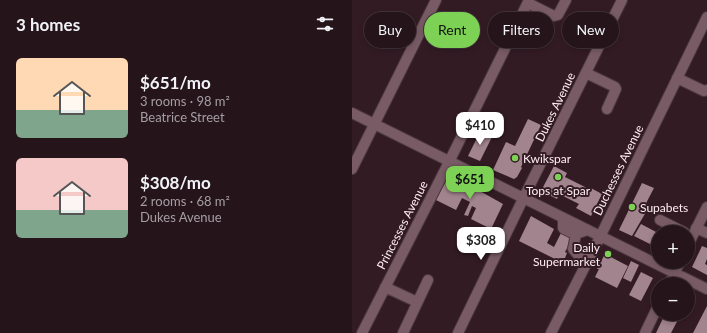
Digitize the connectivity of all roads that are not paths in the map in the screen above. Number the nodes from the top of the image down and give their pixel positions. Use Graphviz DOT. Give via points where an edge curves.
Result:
graph roads {
  1 [pos="436,0"];
  2 [pos="566,0"];
  3 [pos="622,0"];
  4 [pos="529,1"];
  5 [pos="707,17"];
  6 [pos="586,73"];
  7 [pos="677,78"];
  8 [pos="707,90"];
  9 [pos="607,109"];
  10 [pos="352,113"];
  11 [pos="374,124"];
  12 [pos="449,162"];
  13 [pos="352,169"];
  14 [pos="523,199"];
  15 [pos="707,207"];
  16 [pos="563,218"];
  17 [pos="660,220"];
  18 [pos="670,225"];
  19 [pos="695,227"];
  20 [pos="587,230"];
  21 [pos="707,233"];
  22 [pos="576,234"];
  23 [pos="695,234"];
  24 [pos="600,237"];
  25 [pos="588,261"];
  26 [pos="677,269"];
  27 [pos="675,273"];
  28 [pos="673,277"];
  29 [pos="428,280"];
  30 [pos="385,287"];
  31 [pos="707,289"];
  32 [pos="417,302"];
  33 [pos="651,321"];
  34 [pos="362,333"];
  35 [pos="403,333"];
  36 [pos="458,333"];
  37 [pos="551,333"];
  38 [pos="645,333"];
  1 -- 11 [label="street"];
  2 -- 4 [label="street" via="556,16"];
  3 -- 6 [label="street, Dukes Avenue"];
  4 -- 12 [label="street, Princesses Avenue"];
  5 -- 7 [label="street, Duchesses Avenue"];
  6 -- 9 [label="street" via="615,87"];
  6 -- 14 [label="street, Dukes Avenue"];
  7 -- 8 [label="street" via="704,91"];
  7 -- 24 [label="street, Duchesses Avenue"];
  10 -- 11 [label="street"];
  11 -- 12 [label="street"];
  11 -- 13 [label="street"];
  12 -- 14 [label="street"];
  12 -- 30 [label="street, Princesses Avenue"];
  14 -- 16 [label="street"];
  14 -- 36 [label="street, Dukes Avenue"];
  15 -- 19 [label="street"];
  16 -- 20 [label="street"];
  16 -- 22 [label="street" via="564,229"];
  17 -- 18 [label="street"];
  20 -- 22 [label="street"];
  20 -- 24 [label="street"];
  21 -- 23 [label="street"];
  22 -- 25 [label="street" via="573,248"];
  24 -- 25 [label="street, Duchesses Avenue"];
  24 -- 27 [label="street"];
  25 -- 37 [label="street, Duchesses Avenue"];
  26 -- 27 [label="street"];
  27 -- 28 [label="street"];
  27 -- 31 [label="street"];
  29 -- 32 [label="street"];
  30 -- 32 [label="street"];
  30 -- 34 [label="street, Princesses Avenue"];
  32 -- 35 [label="street"];
  33 -- 38 [label="street"];
}
